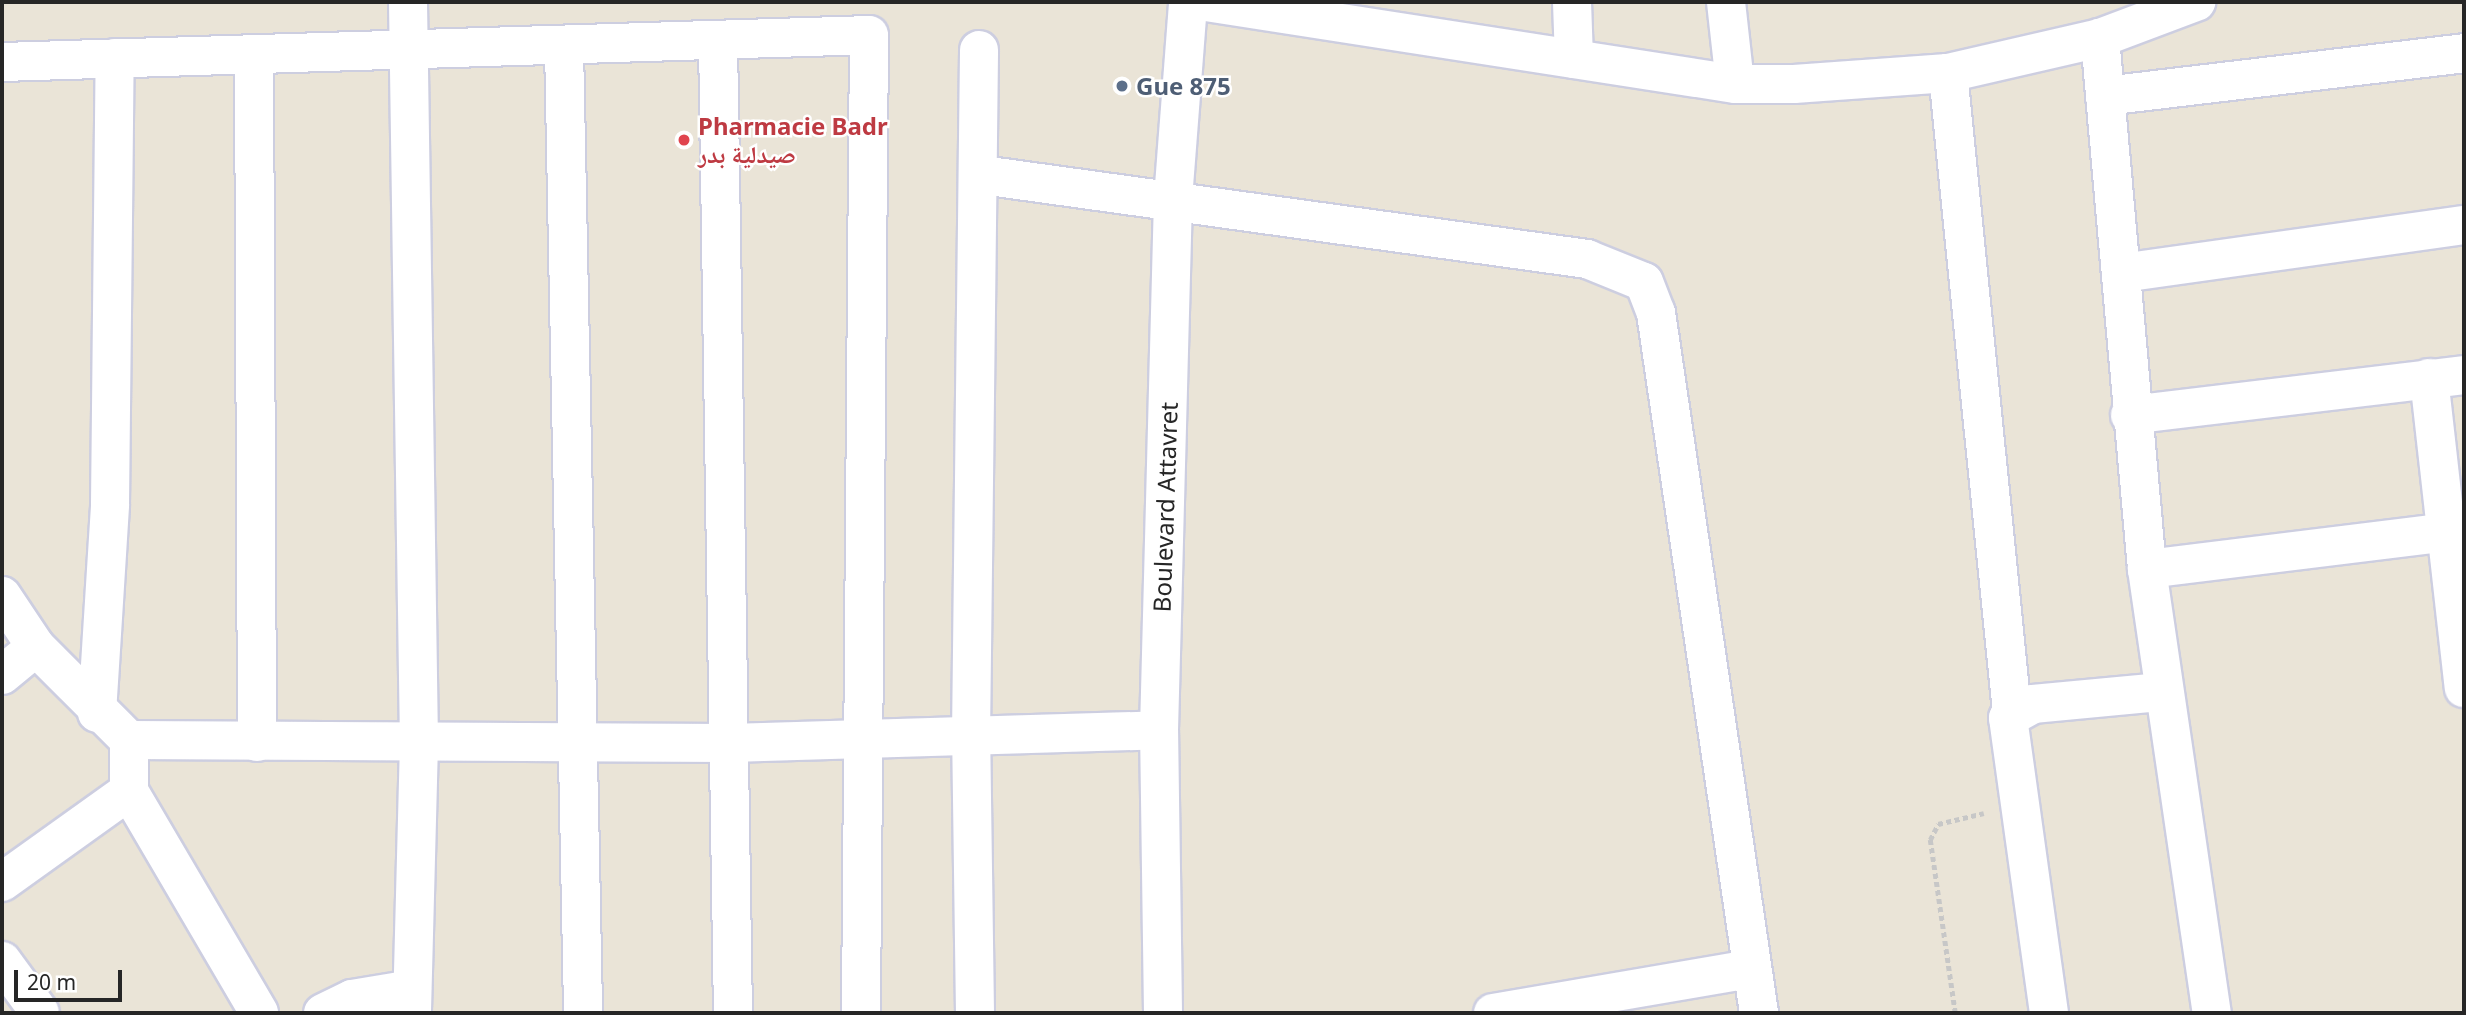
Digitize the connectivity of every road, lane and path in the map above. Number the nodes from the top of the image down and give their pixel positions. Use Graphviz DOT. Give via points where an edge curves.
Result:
graph roads {
  1 [pos="408,2"];
  2 [pos="1188,2"];
  3 [pos="1206,2"];
  4 [pos="1572,2"];
  5 [pos="1726,2"];
  6 [pos="2196,2"];
  7 [pos="2100,38"];
  8 [pos="718,40"];
  9 [pos="564,47"];
  10 [pos="410,50"];
  11 [pos="979,50"];
  12 [pos="2464,53"];
  13 [pos="254,55"];
  14 [pos="115,58"];
  15 [pos="1574,58"];
  16 [pos="2,62"];
  17 [pos="1948,73"];
  18 [pos="1735,84"];
  19 [pos="2105,96"];
  20 [pos="982,175"];
  21 [pos="1173,199"];
  22 [pos="2464,225"];
  23 [pos="2122,273"];
  24 [pos="2447,377"];
  25 [pos="2130,415"];
  26 [pos="2453,477"];
  27 [pos="2449,532"];
  28 [pos="2147,569"];
  29 [pos="2,596"];
  30 [pos="2462,631"];
  31 [pos="36,647"];
  32 [pos="2,675"];
  33 [pos="2464,688"];
  34 [pos="2161,692"];
  35 [pos="2012,712"];
  36 [pos="97,713"];
  37 [pos="1159,730"];
  38 [pos="971,737"];
  39 [pos="130,740"];
  40 [pos="862,740"];
  41 [pos="257,742"];
  42 [pos="418,743"];
  43 [pos="579,743"];
  44 [pos="730,743"];
  45 [pos="129,791"];
  46 [pos="2020,806"];
  47 [pos="2,881"];
  48 [pos="2,961"];
  49 [pos="1749,969"];
  50 [pos="412,1001"];
  51 [pos="1579,1006"];
  52 [pos="40,1013"];
  53 [pos="259,1013"];
  54 [pos="323,1013"];
  55 [pos="583,1013"];
  56 [pos="733,1013"];
  57 [pos="862,1013"];
  58 [pos="975,1013"];
  59 [pos="1163,1013"];
  60 [pos="1493,1013"];
  61 [pos="1759,1013"];
  62 [pos="1955,1013"];
  63 [pos="2049,1013"];
  64 [pos="2212,1013"];
  1 -- 10 [label="street"];
  2 -- 21 [label="street, Boulevard Attavret"];
  3 -- 15 [label="street"];
  4 -- 15 [label="street"];
  5 -- 18 [label="street"];
  6 -- 7 [label="street"];
  7 -- 17 [label="street"];
  7 -- 19 [label="street"];
  8 -- 9 [label="street"];
  8 -- 40 [label="street" via="869,35"];
  8 -- 44 [label="street"];
  9 -- 10 [label="street"];
  9 -- 43 [label="street"];
  10 -- 13 [label="street"];
  10 -- 42 [label="street"];
  11 -- 20 [label="street"];
  12 -- 19 [label="street"];
  13 -- 14 [label="street"];
  13 -- 41 [label="street"];
  14 -- 16 [label="street"];
  14 -- 36 [label="street" via="110,504"];
  15 -- 18 [label="street"];
  17 -- 18 [label="street" via="1877,82"];
  17 -- 35 [label="street"];
  19 -- 23 [label="street"];
  20 -- 21 [label="street"];
  20 -- 38 [label="street"];
  21 -- 37 [label="street, Boulevard Attavret"];
  21 -- 49 [label="street" via="1587,259 1644,282 1656,313"];
  22 -- 23 [label="street"];
  23 -- 25 [label="street"];
  24 -- 25 [label="street"];
  24 -- 26 [label="street"];
  25 -- 28 [label="street"];
  26 -- 27 [label="street"];
  27 -- 28 [label="street"];
  27 -- 30 [label="street"];
  28 -- 34 [label="street"];
  29 -- 31 [label="street"];
  30 -- 33 [label="street"];
  31 -- 32 [label="street"];
  31 -- 36 [label="street"];
  34 -- 35 [label="street" via="2033,704"];
  34 -- 64 [label="street"];
  35 -- 46 [label="street" via="2009,734"];
  36 -- 39 [label="street"];
  37 -- 38 [label="street"];
  37 -- 59 [label="street, Boulevard Attavret"];
  38 -- 40 [label="street"];
  38 -- 58 [label="street"];
  39 -- 41 [label="street"];
  39 -- 45 [label="street"];
  40 -- 44 [label="street"];
  40 -- 57 [label="street"];
  41 -- 42 [label="street"];
  42 -- 43 [label="street"];
  42 -- 50 [label="street"];
  43 -- 44 [label="street"];
  43 -- 55 [label="street"];
  44 -- 56 [label="street"];
  45 -- 47 [label="street"];
  45 -- 53 [label="street"];
  46 -- 62 [label="path" via="1938,824 1930,840"];
  46 -- 63 [label="street"];
  48 -- 52 [label="street"];
  49 -- 51 [label="street"];
  49 -- 61 [label="street"];
  50 -- 54 [label="street" via="352,999"];
  51 -- 60 [label="street"];
}
